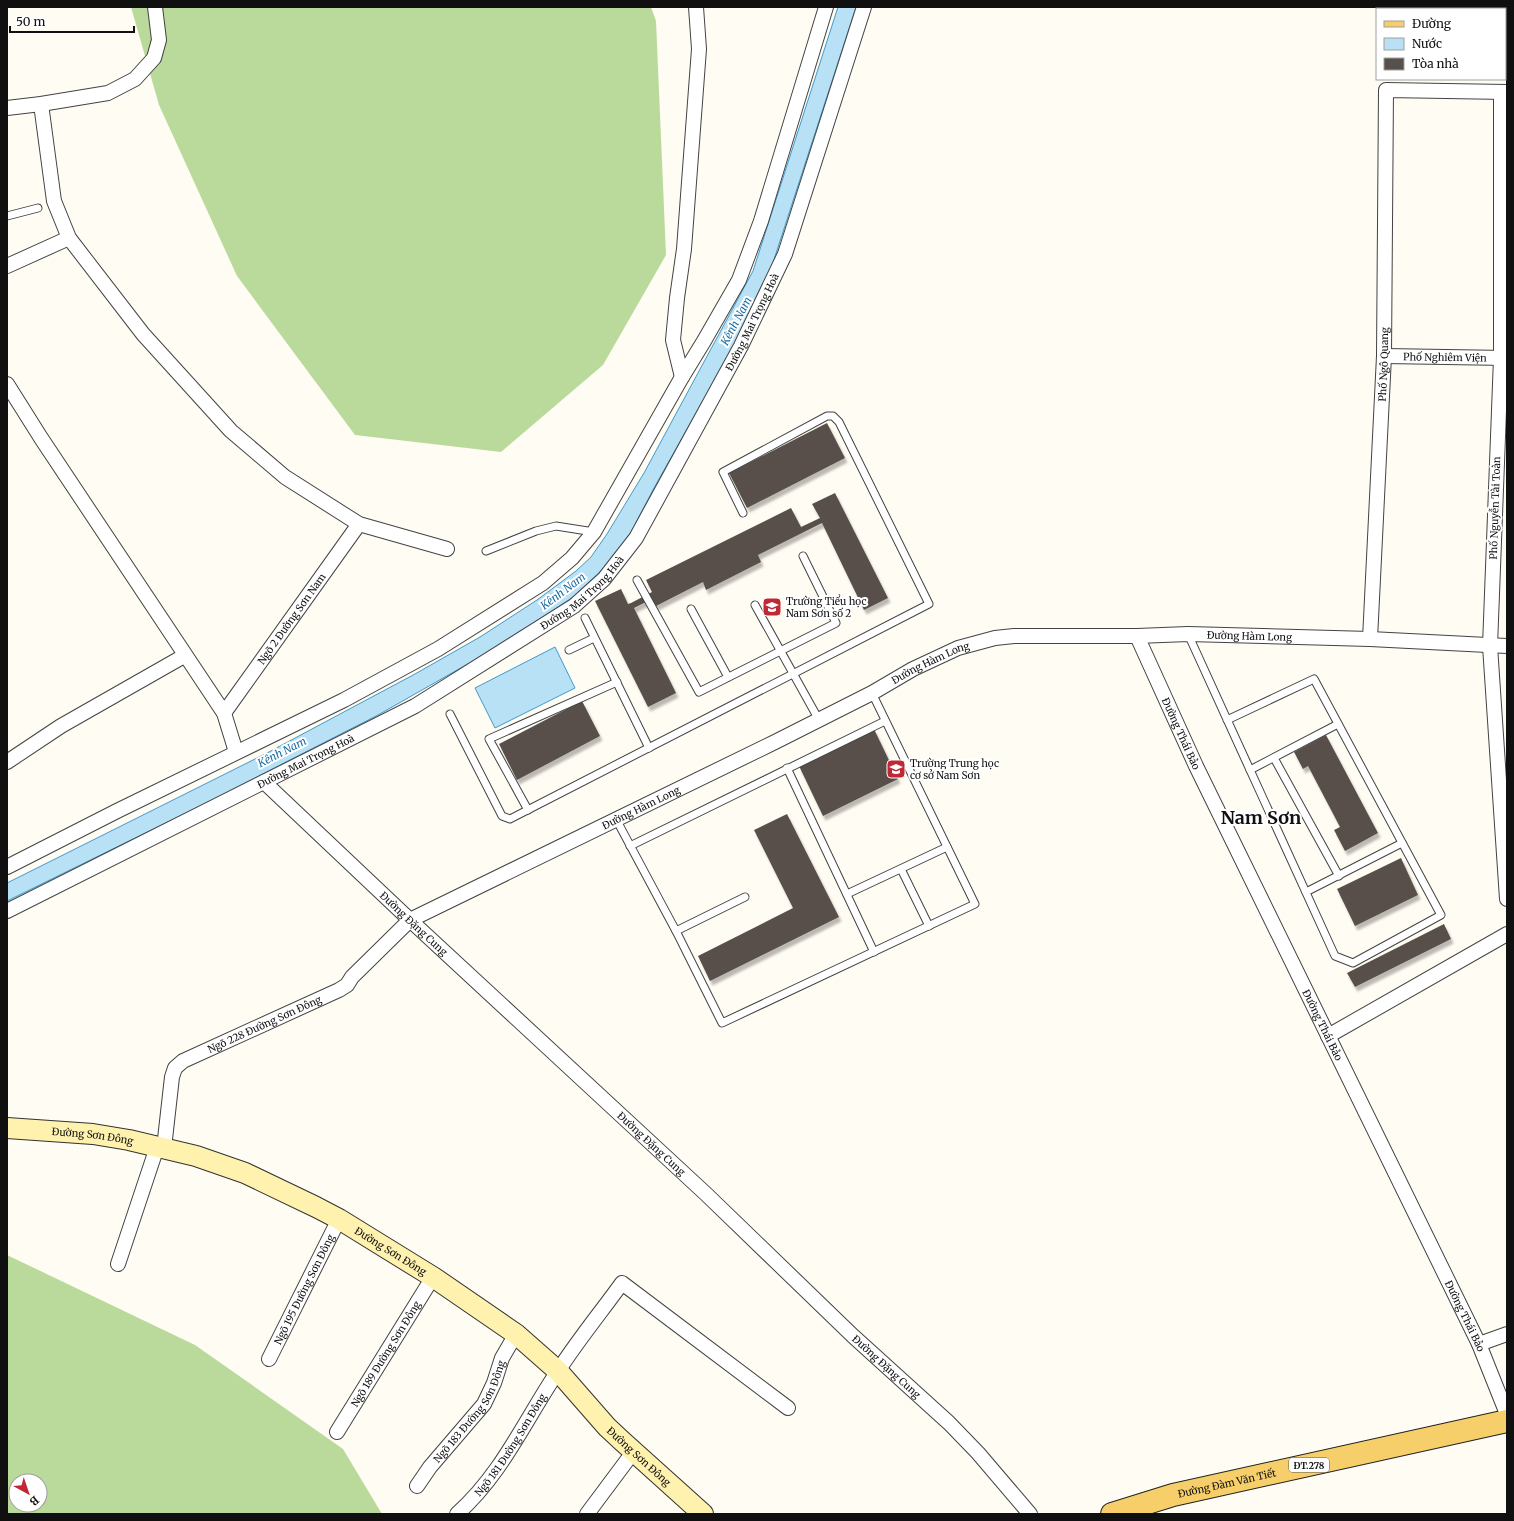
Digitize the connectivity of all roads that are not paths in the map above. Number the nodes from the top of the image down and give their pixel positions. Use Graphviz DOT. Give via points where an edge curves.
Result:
graph roads {
  1 [pos="155,7"];
  2 [pos="696,7"];
  3 [pos="826,7"];
  4 [pos="864,7"];
  5 [pos="1504,92"];
  6 [pos="41,104"];
  7 [pos="7,108"];
  8 [pos="38,208"];
  9 [pos="7,216"];
  10 [pos="69,238"];
  11 [pos="7,266"];
  12 [pos="1384,356"];
  13 [pos="1504,358"];
  14 [pos="682,376"];
  15 [pos="7,384"];
  16 [pos="743,513"];
  17 [pos="359,524"];
  18 [pos="594,532"];
  19 [pos="447,549"];
  20 [pos="486,551"];
  21 [pos="803,556"];
  22 [pos="637,580"];
  23 [pos="755,605"];
  24 [pos="691,608"];
  25 [pos="585,618"];
  26 [pos="1188,634"];
  27 [pos="1137,636"];
  28 [pos="594,638"];
  29 [pos="1370,639"];
  30 [pos="1490,646"];
  31 [pos="1507,646"];
  32 [pos="569,650"];
  33 [pos="780,651"];
  34 [pos="184,656"];
  35 [pos="794,674"];
  36 [pos="728,677"];
  37 [pos="617,682"];
  38 [pos="872,693"];
  39 [pos="224,713"];
  40 [pos="450,714"];
  41 [pos="819,720"];
  42 [pos="1227,720"];
  43 [pos="885,721"];
  44 [pos="1338,724"];
  45 [pos="649,748"];
  46 [pos="236,752"];
  47 [pos="1274,758"];
  48 [pos="7,762"];
  49 [pos="787,768"];
  50 [pos="1250,770"];
  51 [pos="264,782"];
  52 [pos="528,810"];
  53 [pos="616,819"];
  54 [pos="1402,843"];
  55 [pos="630,846"];
  56 [pos="947,847"];
  57 [pos="7,867"];
  58 [pos="901,869"];
  59 [pos="1339,876"];
  60 [pos="1306,892"];
  61 [pos="847,894"];
  62 [pos="745,897"];
  63 [pos="1507,899"];
  64 [pos="7,911"];
  65 [pos="410,920"];
  66 [pos="929,926"];
  67 [pos="676,931"];
  68 [pos="1507,934"];
  69 [pos="874,952"];
  70 [pos="1328,1036"];
  71 [pos="7,1128"];
  72 [pos="161,1148"];
  73 [pos="339,1219"];
  74 [pos="118,1264"];
  75 [pos="433,1277"];
  76 [pos="516,1334"];
  77 [pos="1507,1334"];
  78 [pos="1479,1344"];
  79 [pos="269,1359"];
  80 [pos="558,1370"];
  81 [pos="788,1408"];
  82 [pos="1507,1414"];
  83 [pos="1507,1421"];
  84 [pos="337,1432"];
  85 [pos="634,1451"];
  86 [pos="417,1486"];
  87 [pos="457,1514"];
  88 [pos="587,1514"];
  89 [pos="702,1514"];
  90 [pos="1030,1514"];
  91 [pos="1112,1514"];
  1 -- 6 [label="street" via="159,40 156,52 154,58 136,78 108,93"];
  2 -- 14 [label="street" via="699,49 684,249 673,340"];
  3 -- 14 [label="street" via="761,221 739,280"];
  4 -- 51 [label="street, Đường Mai Trọng Hoà" via="785,254 741,346 636,538 624,555 604,579 574,606 415,706"];
  5 -- 12 [label="street, Phố Ngô Quang" via="1386,90"];
  5 -- 13 [label="street, Phố Nguyễn Tài Toàn"];
  6 -- 7 [label="street"];
  6 -- 10 [label="street" via="54,201"];
  8 -- 9 [label="lane"];
  10 -- 11 [label="street"];
  10 -- 17 [label="street" via="143,334 232,431 285,477"];
  12 -- 13 [label="street, Phố Nghiêm Viện"];
  12 -- 29 [label="street, Phố Ngô Quang"];
  13 -- 30 [label="street, Phố Nguyễn Tài Toàn"];
  14 -- 18 [label="street"];
  15 -- 34 [label="street"];
  16 -- 35 [label="lane" via="723,472 827,416 833,416 839,422 929,604"];
  17 -- 19 [label="street"];
  17 -- 39 [label="street, Ngõ 2 Đường Sơn Nam"];
  18 -- 20 [label="lane" via="556,526 536,531"];
  18 -- 46 [label="street" via="555,574 438,649 344,700"];
  21 -- 33 [label="lane" via="836,623"];
  22 -- 36 [label="lane" via="699,692"];
  23 -- 33 [label="lane"];
  24 -- 36 [label="lane"];
  25 -- 28 [label="lane"];
  26 -- 27 [label="street, Đường Hàm Long"];
  26 -- 29 [label="street, Đường Hàm Long"];
  26 -- 42 [label="lane"];
  27 -- 38 [label="street, Đường Hàm Long" via="995,638 958,648 913,669"];
  27 -- 70 [label="street, Đường Thái Bảo" via="1196,766"];
  28 -- 32 [label="lane"];
  28 -- 37 [label="lane"];
  29 -- 30 [label="street, Đường Hàm Long"];
  30 -- 31 [label="street, Đường Hàm Long"];
  30 -- 63 [label="street, Phố Nguyễn Tài Toàn"];
  33 -- 35 [label="lane"];
  33 -- 36 [label="lane"];
  34 -- 39 [label="street"];
  34 -- 48 [label="street" via="61,726"];
  35 -- 41 [label="lane"];
  35 -- 45 [label="lane"];
  37 -- 45 [label="lane"];
  37 -- 52 [label="lane" via="489,739"];
  38 -- 41 [label="street, Đường Hàm Long"];
  38 -- 43 [label="lane"];
  39 -- 46 [label="street"];
  40 -- 52 [label="lane" via="502,816 510,819"];
  41 -- 53 [label="street, Đường Hàm Long"];
  42 -- 44 [label="lane" via="1314,679"];
  42 -- 50 [label="lane"];
  43 -- 49 [label="lane"];
  43 -- 56 [label="lane"];
  44 -- 47 [label="lane"];
  44 -- 54 [label="lane"];
  45 -- 52 [label="lane"];
  46 -- 57 [label="street"];
  47 -- 50 [label="lane"];
  47 -- 59 [label="lane"];
  49 -- 55 [label="lane"];
  49 -- 61 [label="lane"];
  50 -- 60 [label="lane"];
  51 -- 64 [label="street, Đường Mai Trọng Hoà"];
  51 -- 65 [label="street, Đường Đặng Cung"];
  53 -- 55 [label="lane"];
  53 -- 65 [label="street, Đường Hàm Long"];
  54 -- 59 [label="lane"];
  54 -- 60 [label="lane" via="1442,915 1353,963 1335,956"];
  55 -- 67 [label="lane"];
  56 -- 58 [label="lane"];
  56 -- 66 [label="lane" via="975,904"];
  58 -- 61 [label="lane"];
  58 -- 66 [label="lane"];
  59 -- 60 [label="lane"];
  61 -- 69 [label="lane"];
  62 -- 67 [label="lane"];
  65 -- 72 [label="street, Ngõ 228 Đường Sơn Đông" via="339,990 183,1061 175,1068"];
  65 -- 90 [label="street, Đường Đặng Cung" via="949,1423"];
  66 -- 69 [label="lane"];
  67 -- 69 [label="lane" via="722,1023"];
  68 -- 70 [label="street"];
  70 -- 78 [label="street, Đường Thái Bảo"];
  71 -- 72 [label="main road, Đường Sơn Đông" via="93,1134"];
  72 -- 73 [label="main road, Đường Sơn Đông" via="196,1156 245,1173"];
  72 -- 74 [label="street"];
  73 -- 75 [label="main road, Đường Sơn Đông"];
  73 -- 79 [label="street, Ngõ 195 Đường Sơn Đông"];
  75 -- 76 [label="main road, Đường Sơn Đông"];
  75 -- 84 [label="street, Ngõ 189 Đường Sơn Đông"];
  76 -- 80 [label="main road, Đường Sơn Đông"];
  76 -- 86 [label="street, Ngõ 183 Đường Sơn Đông" via="502,1358 484,1404"];
  77 -- 78 [label="street"];
  78 -- 82 [label="street, Đường Thái Bảo"];
  80 -- 81 [label="street, Ngõ 181 Đường Sơn Đông" via="622,1282"];
  80 -- 85 [label="main road, Đường Sơn Đông" via="607,1426"];
  80 -- 87 [label="street, Ngõ 181 Đường Sơn Đông" via="505,1458"];
  83 -- 91 [label="main road, Đường Đàm Văn Tiết / ĐT.278" via="1173,1495"];
  85 -- 88 [label="street"];
  85 -- 89 [label="main road, Đường Sơn Đông"];
}
